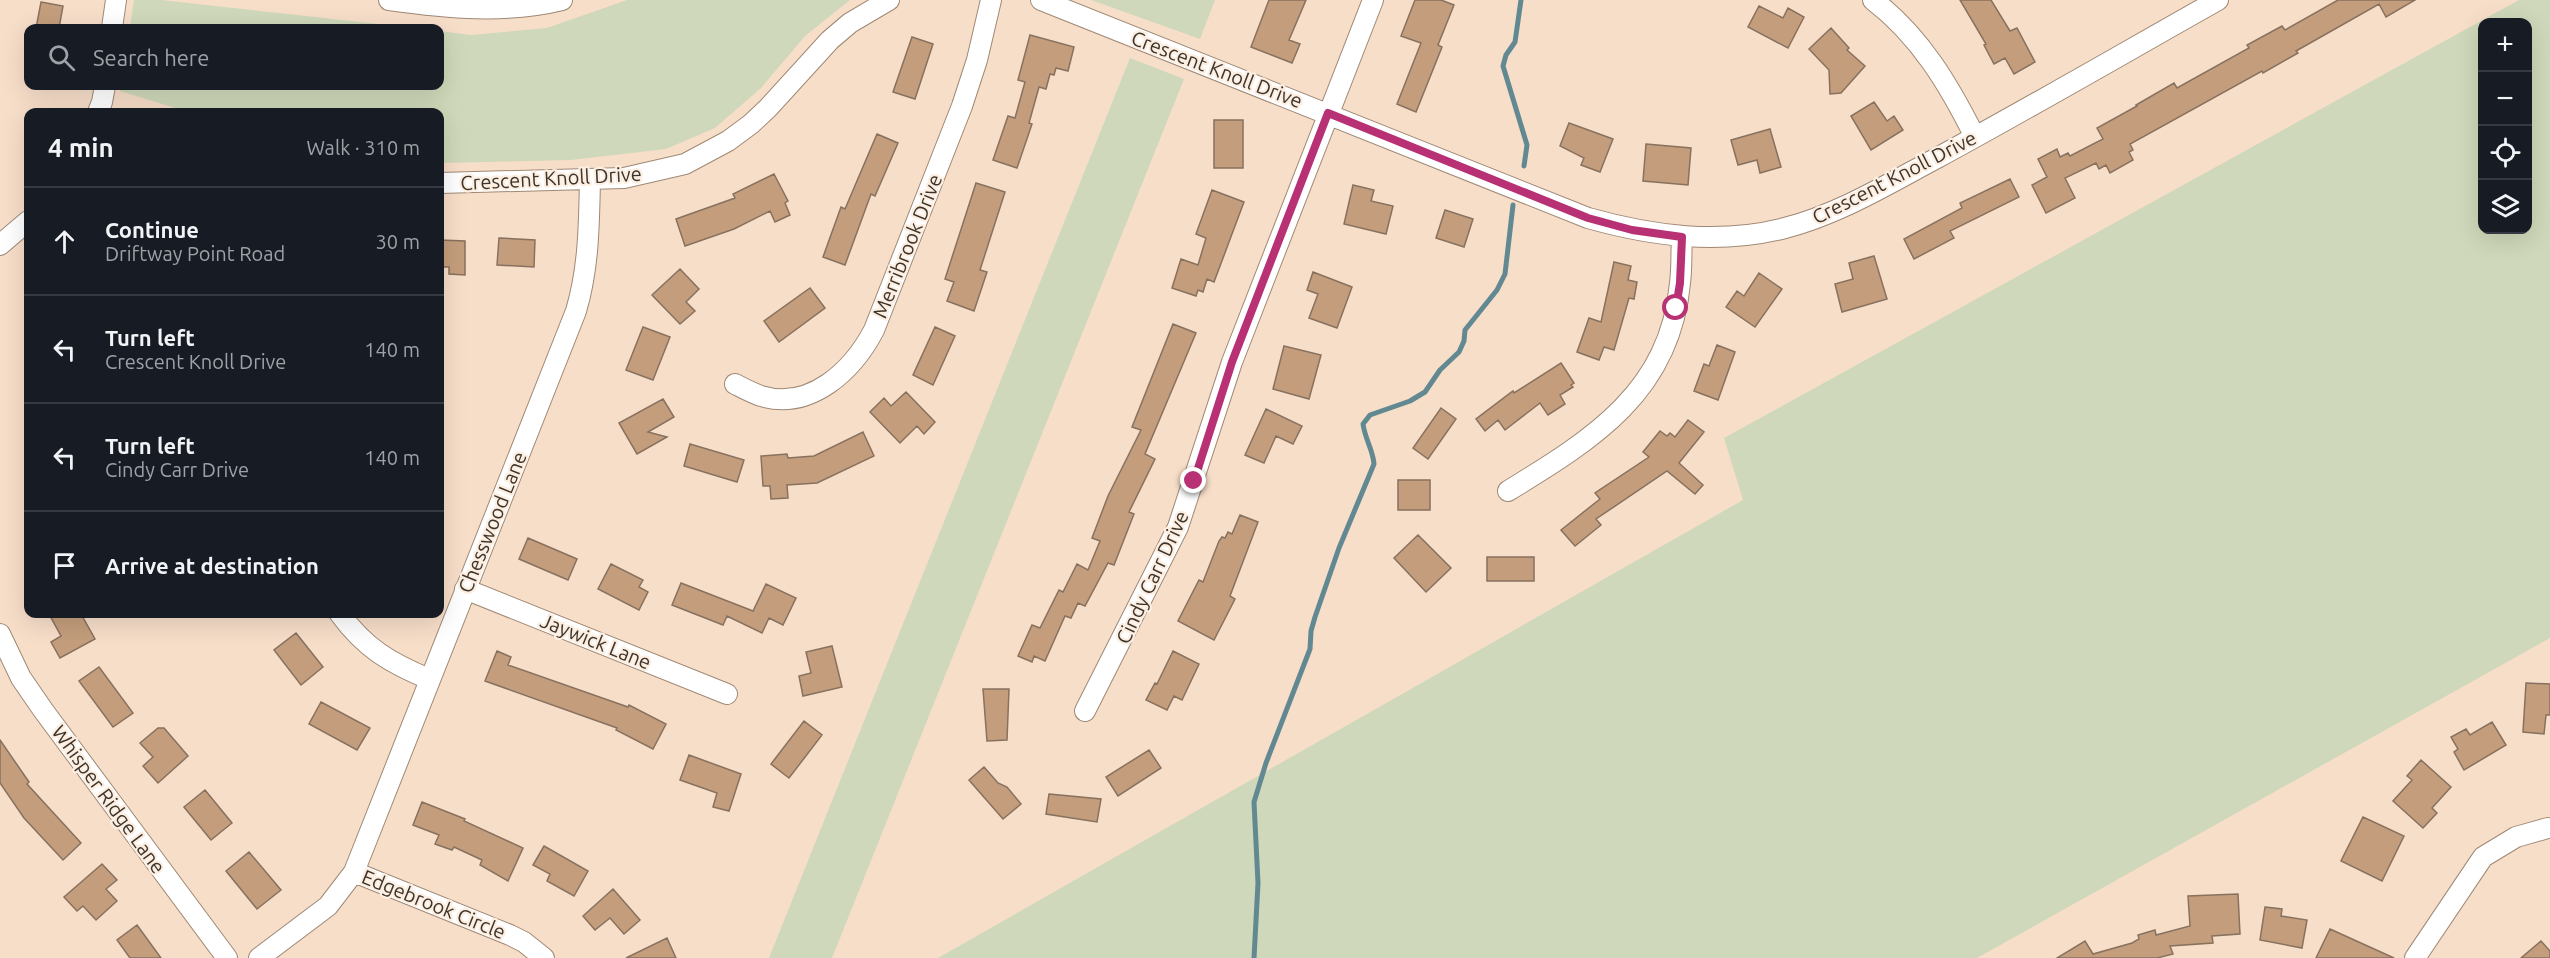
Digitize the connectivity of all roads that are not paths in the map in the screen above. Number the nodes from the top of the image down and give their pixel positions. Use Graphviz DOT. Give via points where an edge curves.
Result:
graph roads {
  1 [pos="116,0"];
  2 [pos="389,0"];
  3 [pos="562,0"];
  4 [pos="890,0"];
  5 [pos="991,0"];
  6 [pos="1041,0"];
  7 [pos="1373,0"];
  8 [pos="1873,0"];
  9 [pos="2218,0"];
  10 [pos="418,2"];
  11 [pos="113,24"];
  12 [pos="105,90"];
  13 [pos="104,108"];
  14 [pos="1328,113"];
  15 [pos="1975,137"];
  16 [pos="590,179"];
  17 [pos="444,183"];
  18 [pos="24,223"];
  19 [pos="1682,237"];
  20 [pos="0,244"];
  21 [pos="735,384"];
  22 [pos="1508,491"];
  23 [pos="465,589"];
  24 [pos="343,618"];
  25 [pos="0,634"];
  26 [pos="429,679"];
  27 [pos="728,694"];
  28 [pos="1085,711"];
  29 [pos="2548,828"];
  30 [pos="354,872"];
  31 [pos="227,958"];
  32 [pos="259,958"];
  33 [pos="544,958"];
  34 [pos="2415,958"];
  1 -- 11 [label="street"];
  2 -- 10 [label="street"];
  3 -- 10 [label="street" via="526,7 479,9"];
  4 -- 16 [label="street, Crescent Knoll Drive" via="850,23 830,40 768,108 720,146 666,170 624,178"];
  5 -- 21 [label="street, Merribrook Drive" via="962,106 863,352 833,382 797,397 761,396"];
  6 -- 14 [label="street, Crescent Knoll Drive"];
  7 -- 14 [label="street, Cindy Carr Drive"];
  8 -- 15 [label="street" via="1894,16 1923,48 1954,95"];
  9 -- 15 [label="street, Crescent Knoll Drive"];
  12 -- 13 [label="street"];
  14 -- 19 [label="street, Crescent Knoll Drive" via="1588,218 1632,230"];
  14 -- 28 [label="street, Cindy Carr Drive" via="1232,362 1178,527"];
  15 -- 19 [label="street, Crescent Knoll Drive" via="1812,220 1755,234"];
  16 -- 17 [label="street, Crescent Knoll Drive"];
  16 -- 23 [label="street, Chesswood Lane" via="588,253 578,303"];
  18 -- 20 [label="street"];
  19 -- 22 [label="street" via="1676,308 1669,334 1650,374 1616,417 1588,441"];
  23 -- 26 [label="street, Chesswood Lane"];
  23 -- 27 [label="street, Jaywick Lane"];
  24 -- 26 [label="street" via="385,659"];
  25 -- 31 [label="street, Whisper Ridge Lane" via="21,678 43,710"];
  26 -- 30 [label="street, Chesswood Lane"];
  29 -- 34 [label="street" via="2516,837 2483,857"];
  30 -- 32 [label="street, Chesswood Lane" via="328,906"];
  30 -- 33 [label="street, Edgebrook Circle" via="510,935"];
}
